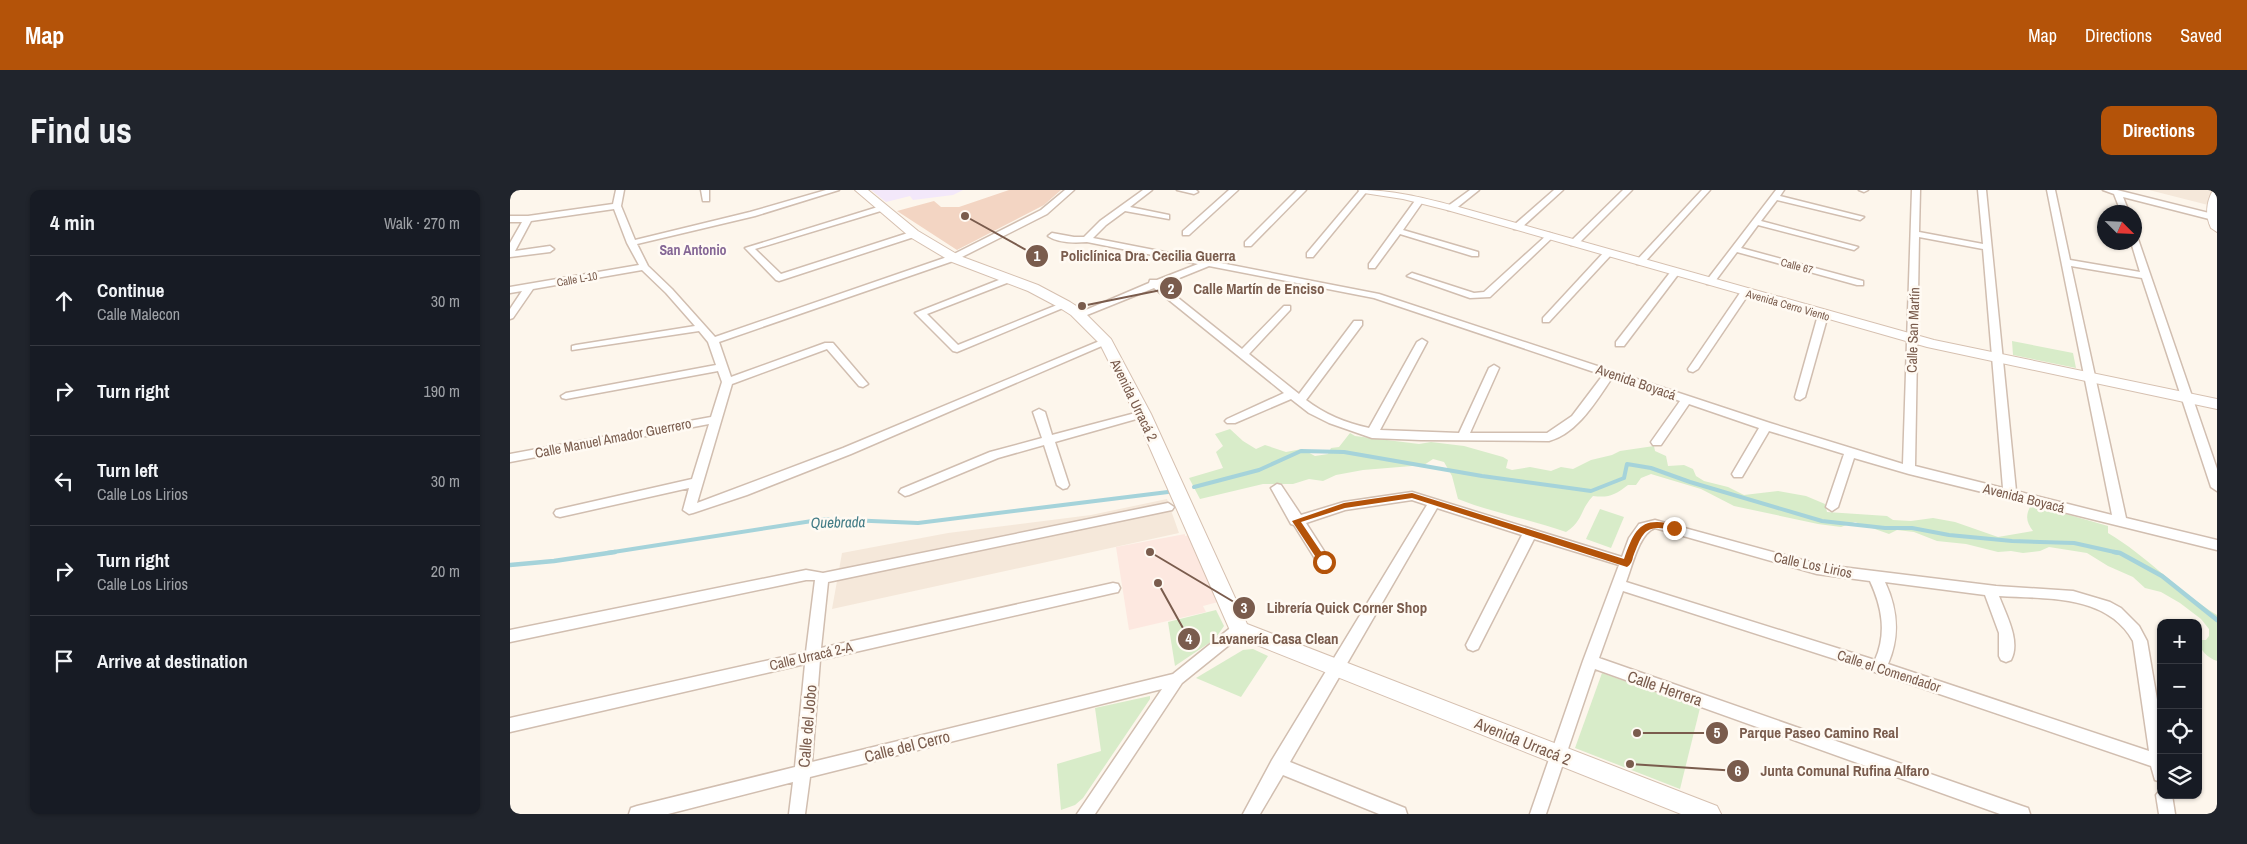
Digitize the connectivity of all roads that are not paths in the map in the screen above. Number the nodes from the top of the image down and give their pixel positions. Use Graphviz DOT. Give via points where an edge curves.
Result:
graph roads {
  1 [pos="620,190"];
  2 [pos="835,190"];
  3 [pos="861,190"];
  4 [pos="1070,190"];
  5 [pos="1148,190"];
  6 [pos="1181,190"];
  7 [pos="1234,190"];
  8 [pos="1302,190"];
  9 [pos="1364,190"];
  10 [pos="1475,190"];
  11 [pos="1559,190"];
  12 [pos="1628,190"];
  13 [pos="1706,190"];
  14 [pos="1916,190"];
  15 [pos="1982,190"];
  16 [pos="2051,190"];
  17 [pos="2107,190"];
  18 [pos="1383,191"];
  19 [pos="1194,192"];
  20 [pos="2217,192"];
  21 [pos="2118,193"];
  22 [pos="1778,194"];
  23 [pos="1420,200"];
  24 [pos="2122,205"];
  25 [pos="618,206"];
  26 [pos="881,208"];
  27 [pos="1123,208"];
  28 [pos="1451,208"];
  29 [pos="1166,216"];
  30 [pos="1860,217"];
  31 [pos="2214,217"];
  32 [pos="510,219"];
  33 [pos="528,219"];
  34 [pos="1755,222"];
  35 [pos="1517,227"];
  36 [pos="2217,228"];
  37 [pos="1398,231"];
  38 [pos="1186,233"];
  39 [pos="914,234"];
  40 [pos="1916,234"];
  41 [pos="1052,236"];
  42 [pos="1549,236"];
  43 [pos="1087,239"];
  44 [pos="631,243"];
  45 [pos="1574,243"];
  46 [pos="1248,244"];
  47 [pos="1854,247"];
  48 [pos="1986,247"];
  49 [pos="550,249"];
  50 [pos="1735,249"];
  51 [pos="2138,250"];
  52 [pos="510,252"];
  53 [pos="1608,253"];
  54 [pos="1475,254"];
  55 [pos="1310,255"];
  56 [pos="953,258"];
  57 [pos="1207,262"];
  58 [pos="1640,262"];
  59 [pos="2066,262"];
  60 [pos="1372,266"];
  61 [pos="644,267"];
  62 [pos="1675,272"];
  63 [pos="1412,276"];
  64 [pos="2148,276"];
  65 [pos="1010,279"];
  66 [pos="1710,282"];
  67 [pos="1155,283"];
  68 [pos="1860,283"];
  69 [pos="529,288"];
  70 [pos="510,290"];
  71 [pos="1745,292"];
  72 [pos="1287,308"];
  73 [pos="1074,311"];
  74 [pos="1823,315"];
  75 [pos="510,316"];
  76 [pos="1546,320"];
  77 [pos="1358,322"];
  78 [pos="702,328"];
  79 [pos="1913,339"];
  80 [pos="714,341"];
  81 [pos="1106,342"];
  82 [pos="1422,342"];
  83 [pos="1620,344"];
  84 [pos="576,348"];
  85 [pos="1244,353"];
  86 [pos="1998,358"];
  87 [pos="723,367"];
  88 [pos="1494,368"];
  89 [pos="1693,369"];
  90 [pos="1610,374"];
  91 [pos="2090,378"];
  92 [pos="727,382"];
  93 [pos="863,384"];
  94 [pos="566,396"];
  95 [pos="1296,397"];
  96 [pos="1800,397"];
  97 [pos="2188,398"];
  98 [pos="1686,400"];
  99 [pos="2217,404"];
  100 [pos="1039,412"];
  101 [pos="1143,414"];
  102 [pos="717,419"];
  103 [pos="1231,421"];
  104 [pos="1766,426"];
  105 [pos="1372,434"];
  106 [pos="1463,437"];
  107 [pos="1049,439"];
  108 [pos="1657,442"];
  109 [pos="1850,453"];
  110 [pos="510,458"];
  111 [pos="1909,470"];
  112 [pos="1738,474"];
  113 [pos="698,482"];
  114 [pos="1063,485"];
  115 [pos="2217,487"];
  116 [pos="1278,488"];
  117 [pos="905,492"];
  118 [pos="2010,495"];
  119 [pos="1434,503"];
  120 [pos="1168,507"];
  121 [pos="1832,507"];
  122 [pos="560,513"];
  123 [pos="1296,521"];
  124 [pos="2120,522"];
  125 [pos="1530,533"];
  126 [pos="2217,545"];
  127 [pos="1324,562"];
  128 [pos="1627,564"];
  129 [pos="1875,576"];
  130 [pos="822,578"];
  131 [pos="1619,585"];
  132 [pos="1113,588"];
  133 [pos="1990,590"];
  134 [pos="1239,629"];
  135 [pos="510,636"];
  136 [pos="1473,645"];
  137 [pos="813,656"];
  138 [pos="2006,656"];
  139 [pos="1590,661"];
  140 [pos="1336,667"];
  141 [pos="1879,667"];
  142 [pos="1177,679"];
  143 [pos="510,725"];
  144 [pos="2158,754"];
  145 [pos="1558,755"];
  146 [pos="1278,765"];
  147 [pos="2157,767"];
  148 [pos="803,772"];
  149 [pos="2165,799"];
  150 [pos="1682,809"];
  151 [pos="637,814"];
  152 [pos="797,814"];
  153 [pos="1085,814"];
  154 [pos="1251,814"];
  155 [pos="1399,814"];
  156 [pos="1538,814"];
  157 [pos="1709,814"];
  158 [pos="2022,814"];
  159 [pos="2167,814"];
  1 -- 25 [label="street"];
  2 -- 44 [label="street"];
  3 -- 26 [label="street, Avenida Urracá 2"];
  4 -- 56 [label="street" via="1044,212"];
  5 -- 27 [label="street"];
  6 -- 19 [label="street"];
  7 -- 38 [label="street"];
  8 -- 46 [label="street"];
  9 -- 18 [label="street, Avenida Cerro Viento"];
  9 -- 55 [label="street"];
  10 -- 28 [label="street"];
  11 -- 35 [label="street"];
  12 -- 45 [label="street"];
  13 -- 58 [label="street"];
  14 -- 40 [label="street, Calle San Martín"];
  15 -- 48 [label="street"];
  16 -- 59 [label="street"];
  17 -- 21 [label="street"];
  18 -- 23 [label="street, Avenida Cerro Viento"];
  20 -- 31 [label="street" via="2212,203"];
  21 -- 24 [label="street"];
  21 -- 31 [label="street"];
  22 -- 30 [label="street"];
  22 -- 34 [label="street"];
  23 -- 28 [label="street, Avenida Cerro Viento"];
  23 -- 37 [label="street"];
  25 -- 33 [label="street"];
  25 -- 44 [label="street"];
  26 -- 39 [label="street, Avenida Urracá 2"];
  26 -- 39 [label="street" via="749,248 779,278"];
  27 -- 29 [label="street"];
  27 -- 43 [label="street"];
  28 -- 35 [label="street, Avenida Cerro Viento"];
  31 -- 36 [label="street"];
  32 -- 33 [label="street"];
  33 -- 52 [label="street"];
  34 -- 47 [label="street"];
  34 -- 50 [label="street"];
  35 -- 42 [label="street, Avenida Cerro Viento"];
  37 -- 54 [label="street"];
  37 -- 60 [label="street"];
  39 -- 56 [label="street, Avenida Urracá 2"];
  40 -- 48 [label="street"];
  40 -- 79 [label="street, Calle San Martín"];
  41 -- 43 [label="street, Avenida Boyacá"];
  42 -- 45 [label="street, Avenida Cerro Viento"];
  42 -- 63 [label="street" via="1481,296"];
  43 -- 57 [label="street, Avenida Boyacá"];
  44 -- 61 [label="street"];
  45 -- 53 [label="street, Avenida Cerro Viento"];
  48 -- 86 [label="street"];
  49 -- 52 [label="street"];
  50 -- 66 [label="street"];
  50 -- 68 [label="street, Calle 67"];
  51 -- 64 [label="street"];
  53 -- 58 [label="street, Avenida Cerro Viento"];
  53 -- 76 [label="street"];
  56 -- 65 [label="street, Avenida Urracá 2"];
  56 -- 80 [label="street"];
  57 -- 67 [label="street"];
  57 -- 90 [label="street, Avenida Boyacá" via="1376,296"];
  58 -- 62 [label="street, Avenida Cerro Viento"];
  59 -- 64 [label="street"];
  59 -- 91 [label="street"];
  61 -- 69 [label="street, Calle L-10"];
  61 -- 78 [label="street"];
  62 -- 66 [label="street, Avenida Cerro Viento"];
  62 -- 83 [label="street"];
  64 -- 97 [label="street"];
  65 -- 73 [label="street, Avenida Urracá 2"];
  65 -- 73 [label="street" via="920,313 958,349"];
  66 -- 71 [label="street, Avenida Cerro Viento"];
  67 -- 73 [label="street"];
  67 -- 85 [label="street"];
  69 -- 70 [label="street, Calle L-10"];
  69 -- 75 [label="street"];
  71 -- 74 [label="street, Avenida Cerro Viento"];
  71 -- 89 [label="street"];
  72 -- 85 [label="street"];
  73 -- 81 [label="street, Avenida Urracá 2"];
  74 -- 79 [label="street, Avenida Cerro Viento"];
  74 -- 96 [label="street"];
  77 -- 95 [label="street"];
  78 -- 80 [label="street"];
  78 -- 84 [label="street"];
  79 -- 86 [label="street, Avenida Cerro Viento"];
  79 -- 111 [label="street, Calle San Martín"];
  80 -- 87 [label="street"];
  81 -- 101 [label="street, Avenida Urracá 2"];
  81 -- 113 [label="street" via="810,468 689,510"];
  82 -- 105 [label="street"];
  85 -- 95 [label="street"];
  86 -- 91 [label="street, Avenida Cerro Viento"];
  86 -- 118 [label="street"];
  87 -- 92 [label="street"];
  87 -- 94 [label="street"];
  88 -- 106 [label="street"];
  90 -- 98 [label="street, Avenida Boyacá"];
  90 -- 106 [label="street" via="1561,432 1532,438"];
  91 -- 97 [label="street, Avenida Cerro Viento"];
  91 -- 124 [label="street"];
  92 -- 93 [label="street" via="829,345"];
  92 -- 102 [label="street"];
  95 -- 103 [label="street"];
  95 -- 105 [label="street" via="1313,412 1337,424"];
  97 -- 99 [label="street, Avenida Cerro Viento"];
  97 -- 115 [label="street"];
  98 -- 104 [label="street, Avenida Boyacá"];
  98 -- 108 [label="street"];
  100 -- 107 [label="street"];
  101 -- 107 [label="street"];
  101 -- 134 [label="street, Avenida Urracá 2"];
  102 -- 110 [label="street, Calle Manuel Amador Guerrero"];
  102 -- 113 [label="street"];
  104 -- 109 [label="street, Avenida Boyacá"];
  104 -- 112 [label="street"];
  105 -- 106 [label="street"];
  107 -- 114 [label="street"];
  107 -- 117 [label="street" via="994,455"];
  109 -- 111 [label="street, Avenida Boyacá"];
  109 -- 121 [label="street"];
  111 -- 118 [label="street, Avenida Boyacá"];
  113 -- 122 [label="street"];
  116 -- 123 [label="street"];
  118 -- 124 [label="street, Avenida Boyacá"];
  119 -- 123 [label="street" via="1412,496 1395,498 1344,506"];
  119 -- 125 [label="street"];
  119 -- 140 [label="street"];
  120 -- 130 [label="street"];
  123 -- 127 [label="street"];
  124 -- 126 [label="street, Avenida Boyacá"];
  125 -- 128 [label="street"];
  125 -- 136 [label="street"];
  128 -- 129 [label="street, Calle Los Lirios" via="1640,531 1655,524 1798,565"];
  128 -- 131 [label="street, Calle Los Lirios"];
  129 -- 133 [label="street, Calle Los Lirios"];
  129 -- 141 [label="street" via="1886,599 1890,634 1887,652"];
  130 -- 135 [label="street" via="806,575"];
  130 -- 137 [label="street, Calle del Jobo"];
  131 -- 139 [label="street, Calle Los Lirios"];
  131 -- 141 [label="street, Calle el Comendador"];
  132 -- 137 [label="street, Calle Urracá 2-A"];
  133 -- 138 [label="street" via="2006,633"];
  133 -- 144 [label="street, Calle Los Lirios" via="2074,596 2105,606 2126,621 2140,641"];
  134 -- 140 [label="street, Avenida Urracá 2"];
  134 -- 142 [label="street"];
  137 -- 143 [label="street, Calle Urracá 2-A"];
  137 -- 148 [label="street, Calle del Jobo"];
  139 -- 145 [label="street, Calle Los Lirios"];
  139 -- 158 [label="street, Calle Herrera"];
  140 -- 145 [label="street, Avenida Urracá 2"];
  140 -- 146 [label="street"];
  141 -- 147 [label="street, Calle el Comendador"];
  142 -- 148 [label="street, Calle del Cerro"];
  142 -- 153 [label="street"];
  145 -- 150 [label="street, Avenida Urracá 2"];
  145 -- 156 [label="street, Calle Los Lirios"];
  146 -- 154 [label="street"];
  146 -- 155 [label="street"];
  148 -- 151 [label="street, Calle del Cerro"];
  148 -- 152 [label="street, Calle del Jobo"];
  149 -- 159 [label="street"];
  150 -- 157 [label="street, Avenida Urracá 2"];
}
